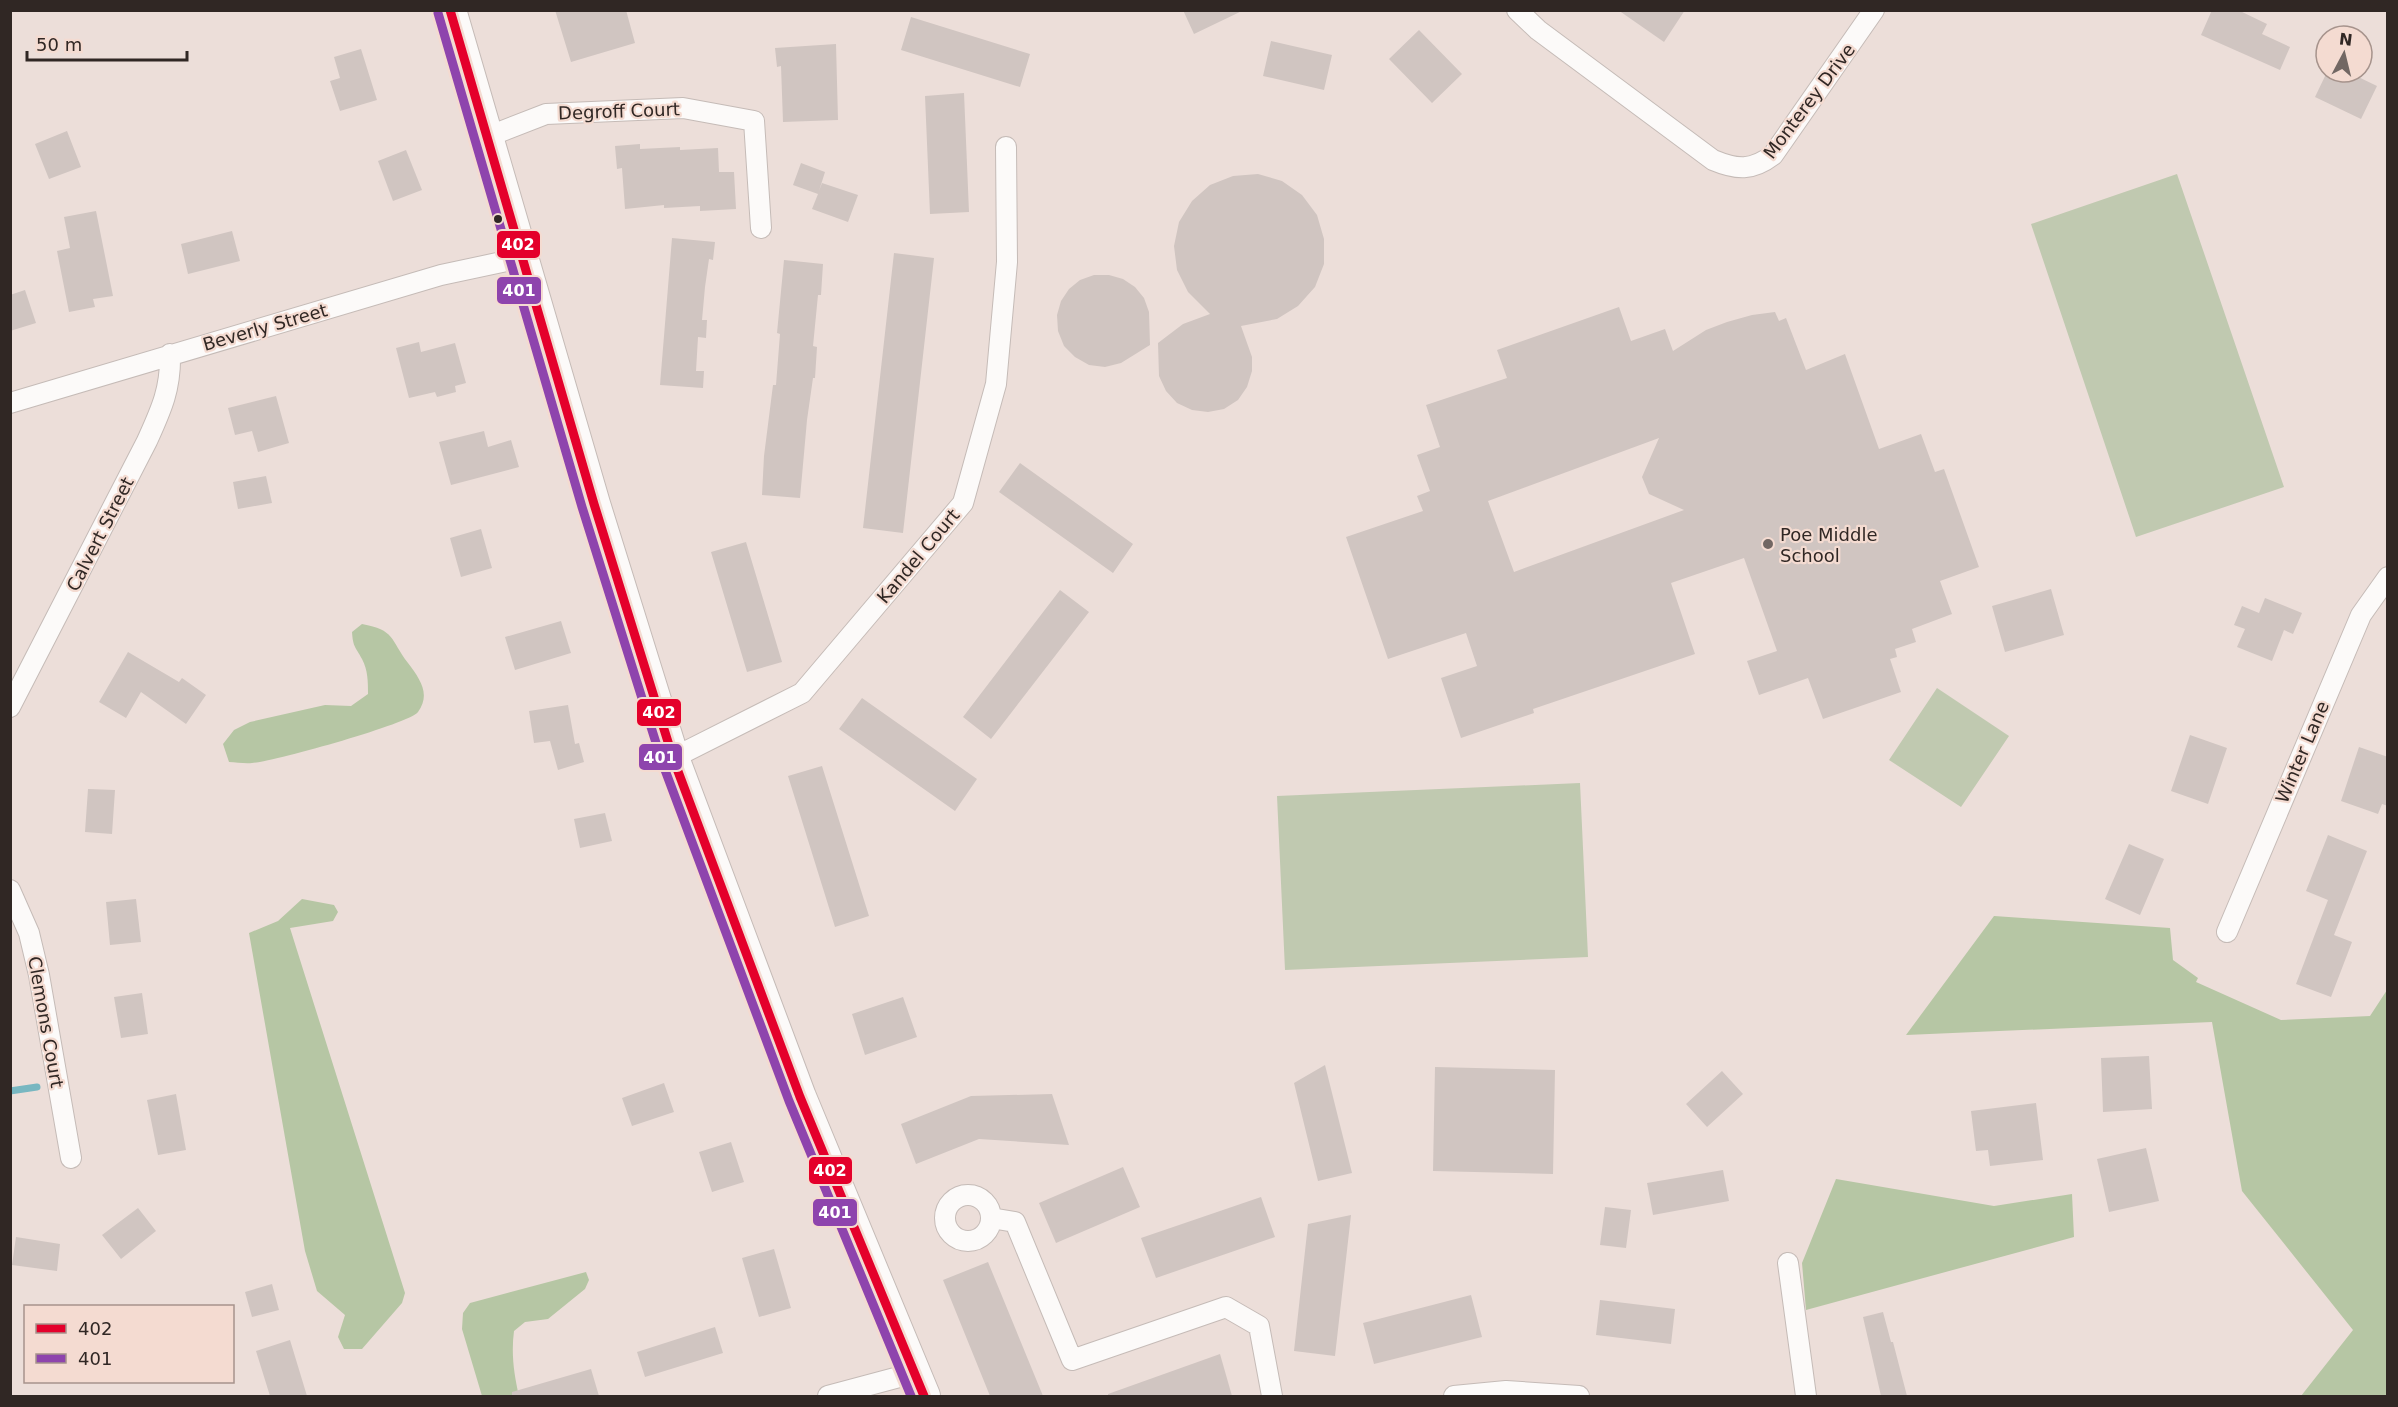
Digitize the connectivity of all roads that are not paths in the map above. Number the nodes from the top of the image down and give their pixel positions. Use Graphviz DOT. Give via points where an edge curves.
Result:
graph roads {
  1 [pos="450,10"];
  2 [pos="1517,10"];
  3 [pos="1874,10"];
  4 [pos="488,137"];
  5 [pos="1006,147"];
  6 [pos="761,228"];
  7 [pos="521,258"];
  8 [pos="171,354"];
  9 [pos="10,403"];
  10 [pos="2388,577"];
  11 [pos="10,707"];
  12 [pos="673,758"];
  13 [pos="10,890"];
  14 [pos="2227,932"];
  15 [pos="71,1158"];
  16 [pos="991,1218"];
  17 [pos="1788,1263"];
  18 [pos="919,1384"];
  19 [pos="828,1396"];
  20 [pos="1272,1396"];
  21 [pos="1454,1396"];
  22 [pos="1579,1396"];
  23 [pos="1806,1396"];
  1 -- 4 [label="main road"];
  2 -- 3 [label="street, Monterey Drive" via="1611,86 1713,159 1728,166 1748,168 1773,155"];
  4 -- 6 [label="street, Degroff Court" via="546,114 683,108 754,121"];
  4 -- 7 [label="main road"];
  5 -- 12 [label="street, Kandel Court" via="1007,262 996,384 963,503 802,693"];
  7 -- 8 [label="street, Beverly Street" via="441,275"];
  7 -- 12 [label="main road"];
  8 -- 9 [label="street, Beverly Street"];
  8 -- 11 [label="street, Calvert Street" via="166,399 152,431"];
  10 -- 14 [label="street, Winter Lane" via="2361,615"];
  12 -- 18 [label="main road" via="800,1097"];
  13 -- 15 [label="street, Clemons Court" via="29,933 39,975"];
  16 -- 20 [label="street" via="1015,1222 1072,1360 1226,1307 1259,1326"];
  17 -- 23 [label="street"];
  18 -- 19 [label="street"];
  21 -- 22 [label="street" via="1506,1391"];
}
